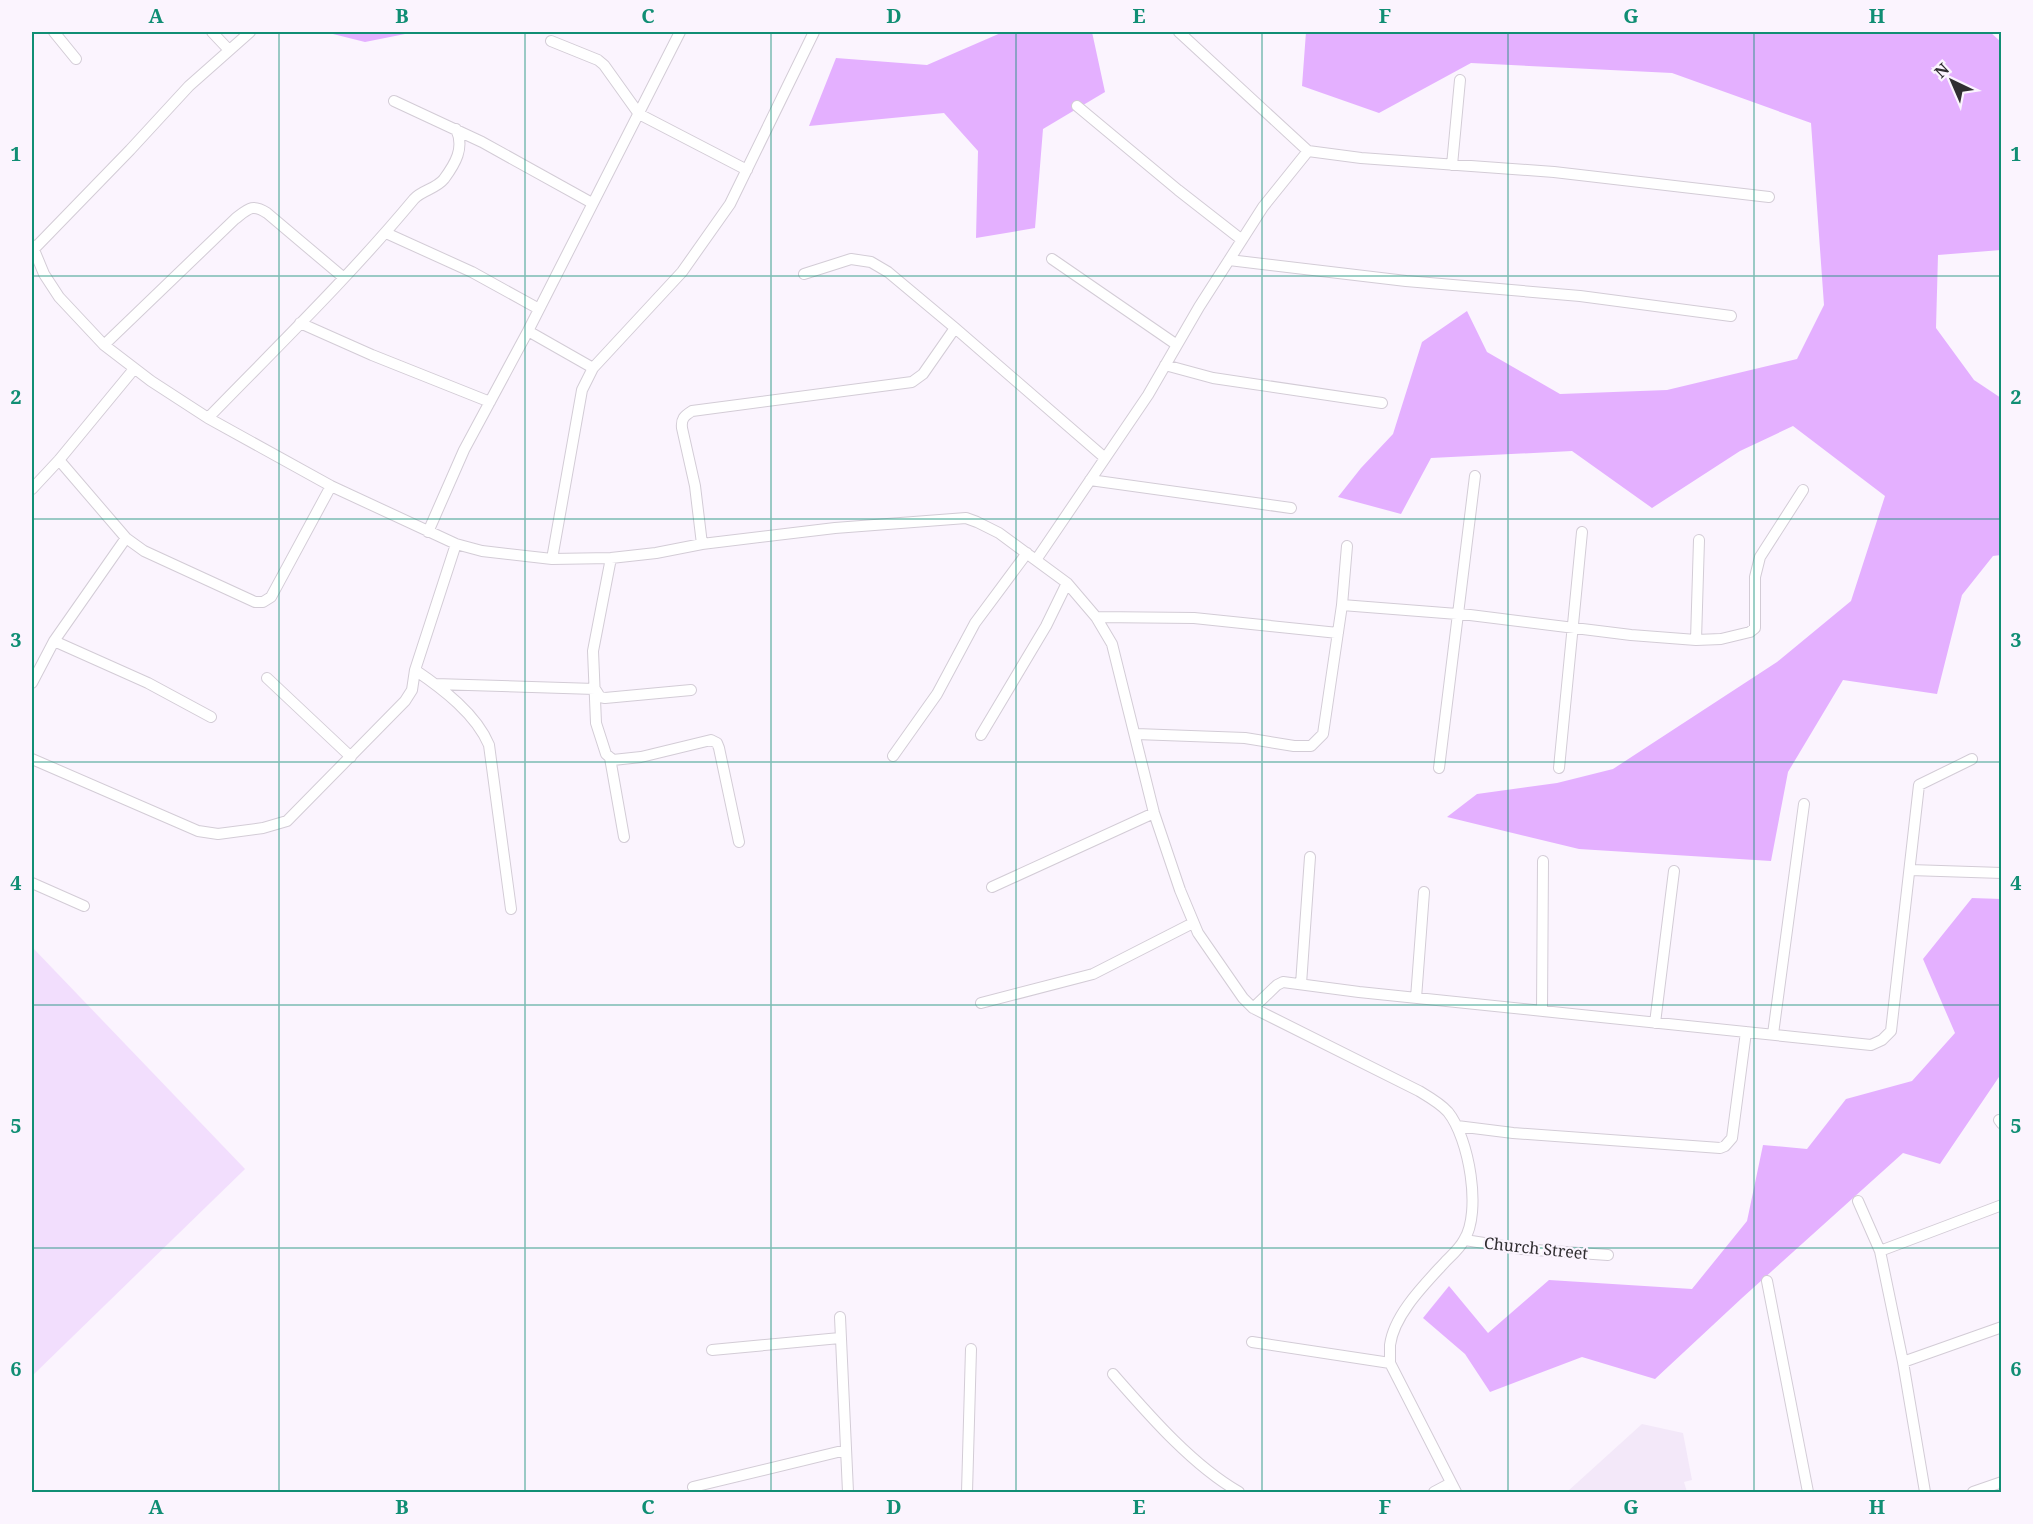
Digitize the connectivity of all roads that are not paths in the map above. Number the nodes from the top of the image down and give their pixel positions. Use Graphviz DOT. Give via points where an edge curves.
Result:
graph roads {
  1 [pos="54,32"];
  2 [pos="212,32"];
  3 [pos="250,32"];
  4 [pos="680,32"];
  5 [pos="815,32"];
  6 [pos="1179,32"];
  7 [pos="551,41"];
  8 [pos="229,50"];
  9 [pos="76,60"];
  10 [pos="1460,81"];
  11 [pos="394,101"];
  12 [pos="1077,106"];
  13 [pos="639,114"];
  14 [pos="456,129"];
  15 [pos="1308,152"];
  16 [pos="1452,165"];
  17 [pos="747,170"];
  18 [pos="1769,197"];
  19 [pos="592,202"];
  20 [pos="386,233"];
  21 [pos="1242,240"];
  22 [pos="32,248"];
  23 [pos="1052,259"];
  24 [pos="1229,260"];
  25 [pos="804,274"];
  26 [pos="344,278"];
  27 [pos="539,309"];
  28 [pos="1731,316"];
  29 [pos="300,323"];
  30 [pos="955,328"];
  31 [pos="528,331"];
  32 [pos="104,345"];
  33 [pos="1177,345"];
  34 [pos="1165,365"];
  35 [pos="593,368"];
  36 [pos="134,369"];
  37 [pos="490,402"];
  38 [pos="1382,403"];
  39 [pos="208,418"];
  40 [pos="1105,458"];
  41 [pos="59,460"];
  42 [pos="1475,476"];
  43 [pos="1090,480"];
  44 [pos="331,486"];
  45 [pos="32,489"];
  46 [pos="1803,490"];
  47 [pos="1291,508"];
  48 [pos="428,532"];
  49 [pos="1582,532"];
  50 [pos="126,538"];
  51 [pos="1699,540"];
  52 [pos="456,544"];
  53 [pos="702,544"];
  54 [pos="1347,546"];
  55 [pos="1027,553"];
  56 [pos="611,558"];
  57 [pos="552,559"];
  58 [pos="1036,560"];
  59 [pos="1067,583"];
  60 [pos="1342,604"];
  61 [pos="1457,614"];
  62 [pos="1096,617"];
  63 [pos="1572,628"];
  64 [pos="1338,633"];
  65 [pos="1696,640"];
  66 [pos="54,641"];
  67 [pos="415,670"];
  68 [pos="267,678"];
  69 [pos="32,683"];
  70 [pos="435,684"];
  71 [pos="595,689"];
  72 [pos="691,690"];
  73 [pos="211,717"];
  74 [pos="1136,734"];
  75 [pos="981,735"];
  76 [pos="893,756"];
  77 [pos="351,758"];
  78 [pos="610,758"];
  79 [pos="32,759"];
  80 [pos="1972,759"];
  81 [pos="1439,768"];
  82 [pos="1558,768"];
  83 [pos="1804,804"];
  84 [pos="1154,813"];
  85 [pos="624,837"];
  86 [pos="739,842"];
  87 [pos="1310,857"];
  88 [pos="1543,861"];
  89 [pos="1674,870"];
  90 [pos="1910,870"];
  91 [pos="2001,873"];
  92 [pos="32,883"];
  93 [pos="992,887"];
  94 [pos="1424,892"];
  95 [pos="84,906"];
  96 [pos="511,909"];
  97 [pos="1193,923"];
  98 [pos="1301,984"];
  99 [pos="1416,998"];
  100 [pos="981,1003"];
  101 [pos="1253,1008"];
  102 [pos="1542,1011"];
  103 [pos="1655,1023"];
  104 [pos="1746,1032"];
  105 [pos="1773,1034"];
  106 [pos="1457,1126"];
  107 [pos="1858,1201"];
  108 [pos="2001,1205"];
  109 [pos="1465,1240"];
  110 [pos="1880,1251"];
  111 [pos="1608,1255"];
  112 [pos="1767,1281"];
  113 [pos="840,1317"];
  114 [pos="2001,1327"];
  115 [pos="840,1338"];
  116 [pos="1252,1342"];
  117 [pos="971,1349"];
  118 [pos="712,1350"];
  119 [pos="1903,1362"];
  120 [pos="1390,1363"];
  121 [pos="1113,1374"];
  122 [pos="846,1450"];
  123 [pos="2001,1482"];
  124 [pos="693,1487"];
  125 [pos="1454,1488"];
  126 [pos="848,1492"];
  127 [pos="967,1492"];
  128 [pos="1239,1492"];
  129 [pos="1434,1492"];
  130 [pos="1808,1492"];
  131 [pos="1925,1492"];
  132 [pos="1973,1492"];
  1 -- 9 [label="street"];
  2 -- 8 [label="street"];
  3 -- 8 [label="street"];
  4 -- 13 [label="street"];
  5 -- 17 [label="street"];
  6 -- 15 [label="street"];
  7 -- 13 [label="street" via="604,64"];
  8 -- 22 [label="street"];
  10 -- 16 [label="street"];
  11 -- 14 [label="street"];
  12 -- 21 [label="street"];
  13 -- 17 [label="street"];
  13 -- 19 [label="street"];
  14 -- 19 [label="street"];
  14 -- 20 [label="street" via="459,152 442,182 417,196"];
  15 -- 16 [label="street"];
  15 -- 21 [label="street"];
  16 -- 18 [label="street" via="1554,172"];
  17 -- 35 [label="street" via="730,204 682,272"];
  19 -- 27 [label="street"];
  20 -- 26 [label="street"];
  20 -- 27 [label="street" via="472,272"];
  21 -- 24 [label="street"];
  22 -- 32 [label="street" via="51,286"];
  23 -- 33 [label="street"];
  24 -- 28 [label="street" via="1580,296"];
  24 -- 33 [label="street"];
  25 -- 30 [label="street" via="851,259 872,262"];
  26 -- 29 [label="street"];
  26 -- 32 [label="street" via="267,213 258,207 250,208"];
  27 -- 31 [label="street"];
  29 -- 37 [label="street"];
  29 -- 39 [label="street"];
  30 -- 40 [label="street"];
  30 -- 53 [label="street" via="923,374 912,382 692,411 684,416 681,421"];
  31 -- 35 [label="street"];
  31 -- 37 [label="street"];
  32 -- 36 [label="street"];
  33 -- 34 [label="street"];
  34 -- 38 [label="street" via="1213,378"];
  34 -- 40 [label="street"];
  35 -- 57 [label="street" via="582,390"];
  36 -- 39 [label="street"];
  36 -- 41 [label="street"];
  37 -- 48 [label="street"];
  39 -- 44 [label="street"];
  40 -- 43 [label="street"];
  41 -- 45 [label="street"];
  41 -- 50 [label="street"];
  42 -- 61 [label="street"];
  43 -- 47 [label="street"];
  43 -- 58 [label="street"];
  44 -- 48 [label="street"];
  44 -- 50 [label="street" via="272,597 263,602 255,602 144,551"];
  46 -- 65 [label="street" via="1760,556 1755,577 1755,628 1721,639"];
  48 -- 52 [label="street"];
  49 -- 63 [label="street"];
  50 -- 66 [label="street"];
  51 -- 65 [label="street"];
  52 -- 57 [label="street"];
  52 -- 67 [label="street"];
  53 -- 55 [label="street" via="966,518 999,533"];
  53 -- 56 [label="street"];
  54 -- 60 [label="street"];
  55 -- 58 [label="street"];
  55 -- 76 [label="street" via="975,623 937,694"];
  56 -- 57 [label="street"];
  56 -- 71 [label="street" via="593,651"];
  58 -- 59 [label="street"];
  59 -- 62 [label="street"];
  59 -- 75 [label="street"];
  60 -- 61 [label="street"];
  60 -- 64 [label="street"];
  61 -- 63 [label="street"];
  61 -- 81 [label="street"];
  62 -- 64 [label="street" via="1194,618"];
  62 -- 74 [label="street" via="1112,644"];
  63 -- 65 [label="street"];
  63 -- 82 [label="street"];
  64 -- 74 [label="street" via="1323,734 1311,746 1245,738"];
  66 -- 69 [label="street"];
  66 -- 73 [label="street" via="148,682"];
  67 -- 70 [label="street"];
  67 -- 77 [label="street" via="412,690 405,701"];
  68 -- 77 [label="street"];
  70 -- 71 [label="street"];
  70 -- 96 [label="street" via="472,718 489,745"];
  71 -- 72 [label="street" via="605,698"];
  71 -- 78 [label="street" via="596,723"];
  74 -- 84 [label="street"];
  77 -- 79 [label="street" via="287,821 218,834 198,831"];
  78 -- 85 [label="street"];
  78 -- 86 [label="street" via="641,757 711,740 720,748"];
  80 -- 90 [label="street" via="1919,785"];
  83 -- 105 [label="street"];
  84 -- 93 [label="street"];
  84 -- 97 [label="street"];
  87 -- 98 [label="street"];
  88 -- 102 [label="street"];
  89 -- 103 [label="street"];
  90 -- 91 [label="street"];
  90 -- 105 [label="street" via="1891,1031 1871,1045"];
  92 -- 95 [label="street"];
  94 -- 99 [label="street"];
  97 -- 100 [label="street" via="1093,974"];
  97 -- 101 [label="street" via="1242,998"];
  98 -- 99 [label="street"];
  98 -- 101 [label="street" via="1283,982"];
  99 -- 102 [label="street"];
  101 -- 106 [label="street" via="1419,1091 1440,1104"];
  102 -- 103 [label="street"];
  103 -- 104 [label="street"];
  104 -- 105 [label="street"];
  104 -- 106 [label="street" via="1732,1138 1720,1148"];
  106 -- 109 [label="street" via="1469,1158 1472,1189"];
  107 -- 110 [label="street"];
  108 -- 110 [label="street"];
  109 -- 111 [label="street, Church Street" via="1522,1250"];
  109 -- 120 [label="street" via="1417,1293 1398,1323 1390,1344"];
  110 -- 119 [label="street"];
  112 -- 130 [label="street"];
  113 -- 115 [label="street"];
  114 -- 119 [label="street"];
  115 -- 118 [label="street"];
  115 -- 122 [label="street"];
  116 -- 120 [label="street"];
  117 -- 127 [label="street"];
  119 -- 131 [label="street"];
  120 -- 125 [label="street"];
  121 -- 128 [label="street" via="1156,1424 1223,1483"];
  122 -- 124 [label="street"];
  122 -- 126 [label="street"];
  123 -- 132 [label="street"];
  125 -- 129 [label="street"];
}
